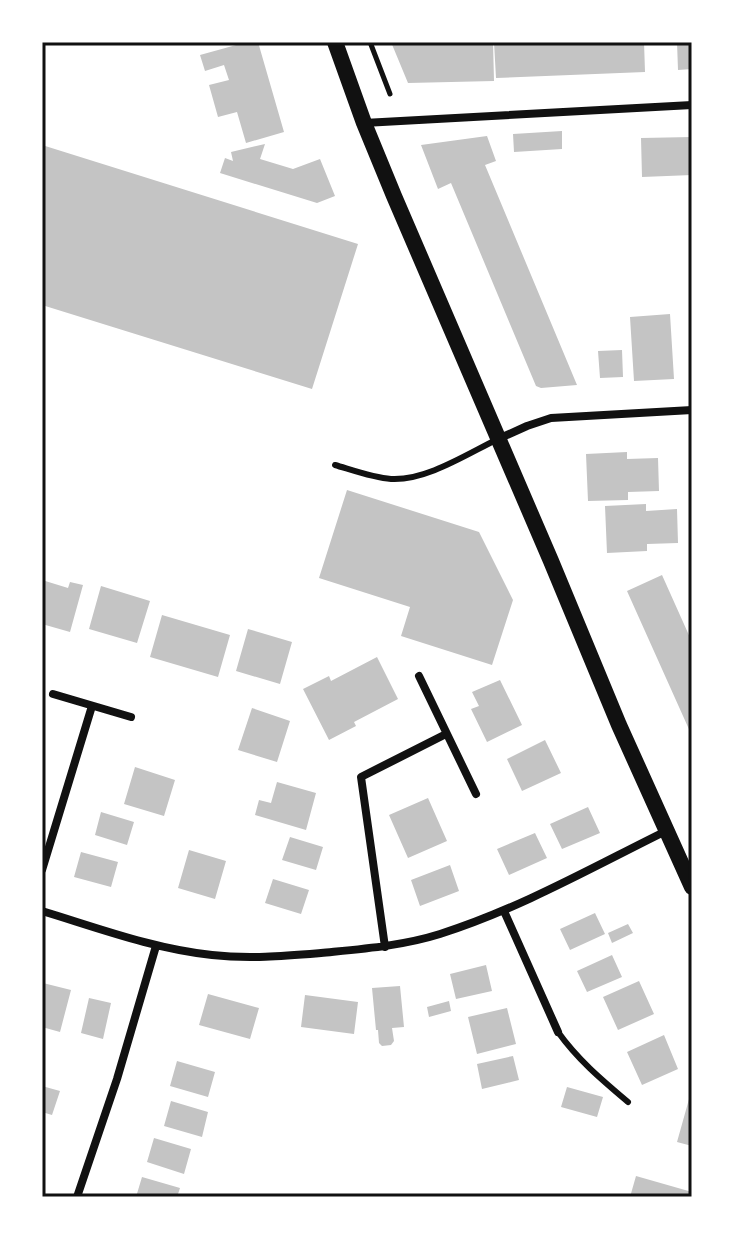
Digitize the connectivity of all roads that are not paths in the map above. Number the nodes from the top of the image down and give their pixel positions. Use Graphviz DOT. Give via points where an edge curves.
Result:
graph roads {
  1 [pos="335,42"];
  2 [pos="692,105"];
  3 [pos="364,123"];
  4 [pos="692,410"];
  5 [pos="498,439"];
  6 [pos="335,465"];
  7 [pos="419,676"];
  8 [pos="53,694"];
  9 [pos="92,706"];
  10 [pos="131,717"];
  11 [pos="446,734"];
  12 [pos="476,794"];
  13 [pos="666,831"];
  14 [pos="42,870"];
  15 [pos="692,887"];
  16 [pos="42,911"];
  17 [pos="504,911"];
  18 [pos="156,946"];
  19 [pos="385,947"];
  20 [pos="558,1032"];
  21 [pos="628,1102"];
  22 [pos="77,1197"];
  1 -- 3 [label="main road"];
  2 -- 3 [label="street"];
  3 -- 5 [label="main road"];
  4 -- 5 [label="street" via="551,418"];
  5 -- 6 [label="lane" via="416,476 391,479"];
  5 -- 13 [label="main road"];
  7 -- 11 [label="street"];
  8 -- 9 [label="street"];
  9 -- 10 [label="street"];
  9 -- 14 [label="street"];
  11 -- 12 [label="street"];
  11 -- 19 [label="street" via="361,777"];
  13 -- 15 [label="main road"];
  13 -- 17 [label="street"];
  16 -- 18 [label="street"];
  17 -- 19 [label="street" via="439,935"];
  17 -- 20 [label="street"];
  18 -- 19 [label="street" via="241,958"];
  18 -- 22 [label="street"];
  20 -- 21 [label="lane" via="573,1053"];
}
